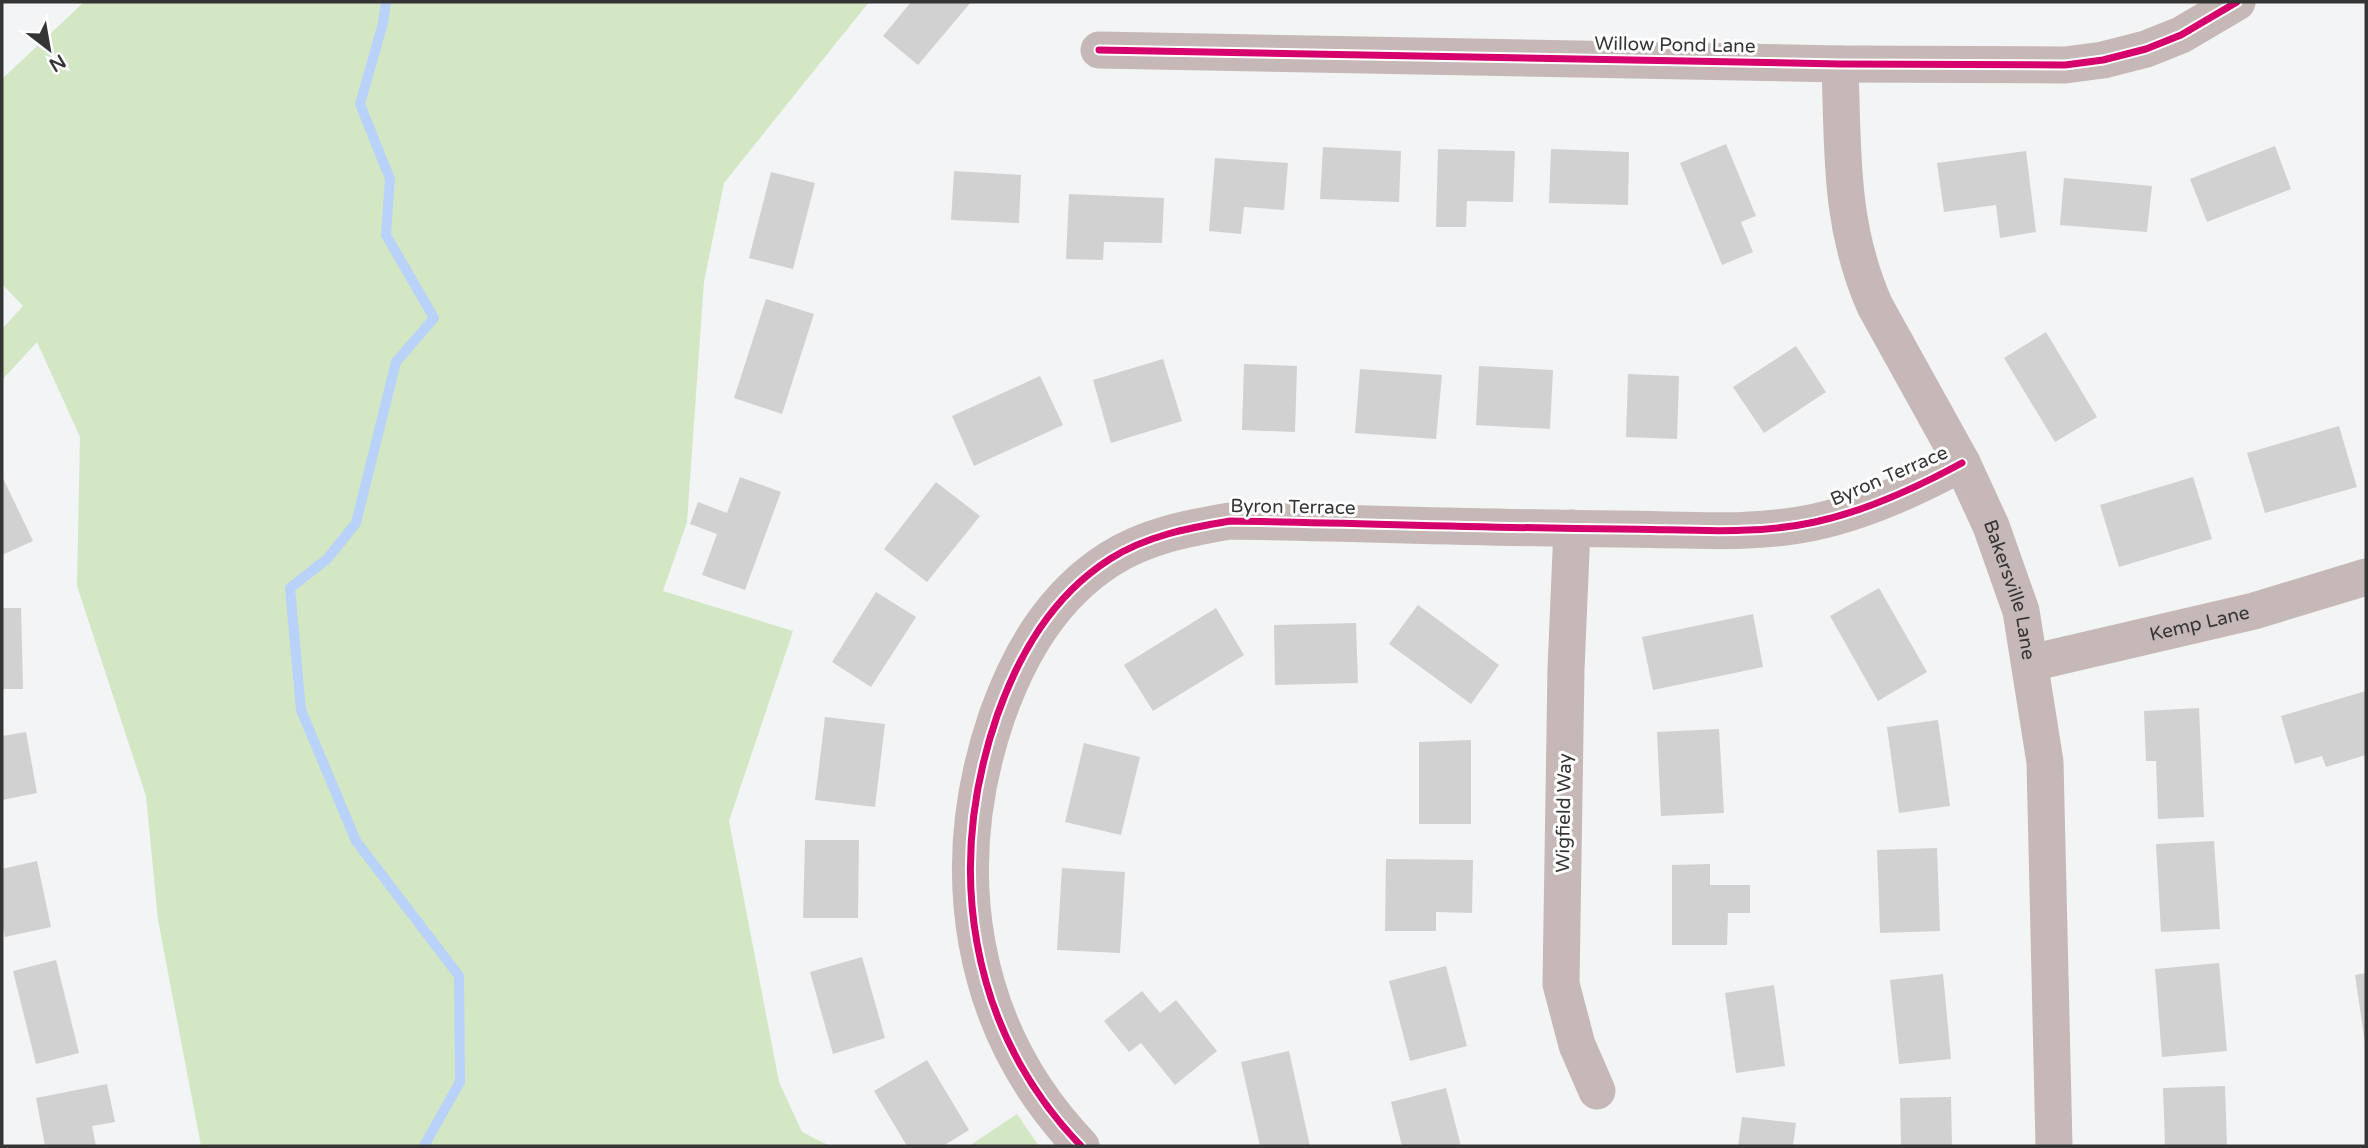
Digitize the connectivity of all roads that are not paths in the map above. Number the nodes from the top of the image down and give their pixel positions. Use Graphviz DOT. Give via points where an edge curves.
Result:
graph roads {
  1 [pos="2237,2"];
  2 [pos="1098,50"];
  3 [pos="1840,64"];
  4 [pos="1962,463"];
  5 [pos="1572,528"];
  6 [pos="2366,577"];
  7 [pos="2031,663"];
  8 [pos="1598,1091"];
  9 [pos="1081,1146"];
  10 [pos="2054,1146"];
  1 -- 3 [label="street, Willow Pond Lane" via="2182,34 2103,60 2027,67"];
  2 -- 3 [label="street, Willow Pond Lane"];
  3 -- 4 [label="street, Bakersville Lane" via="1845,200 1864,282"];
  4 -- 5 [label="street, Byron Terrace" via="1850,513 1812,523 1742,530"];
  4 -- 7 [label="street, Bakersville Lane" via="1991,526 2021,611"];
  5 -- 8 [label="street, Wigfield Way" via="1561,984 1577,1045"];
  5 -- 9 [label="street, Byron Terrace" via="1230,521 1185,528 1129,548 1108,561 1070,592 1038,629 1008,684 981,773 970,848 970,898 979,961 1006,1039 1054,1118"];
  6 -- 7 [label="street, Kemp Lane" via="2254,611"];
  7 -- 10 [label="street, Bakersville Lane" via="2045,762"];
}
